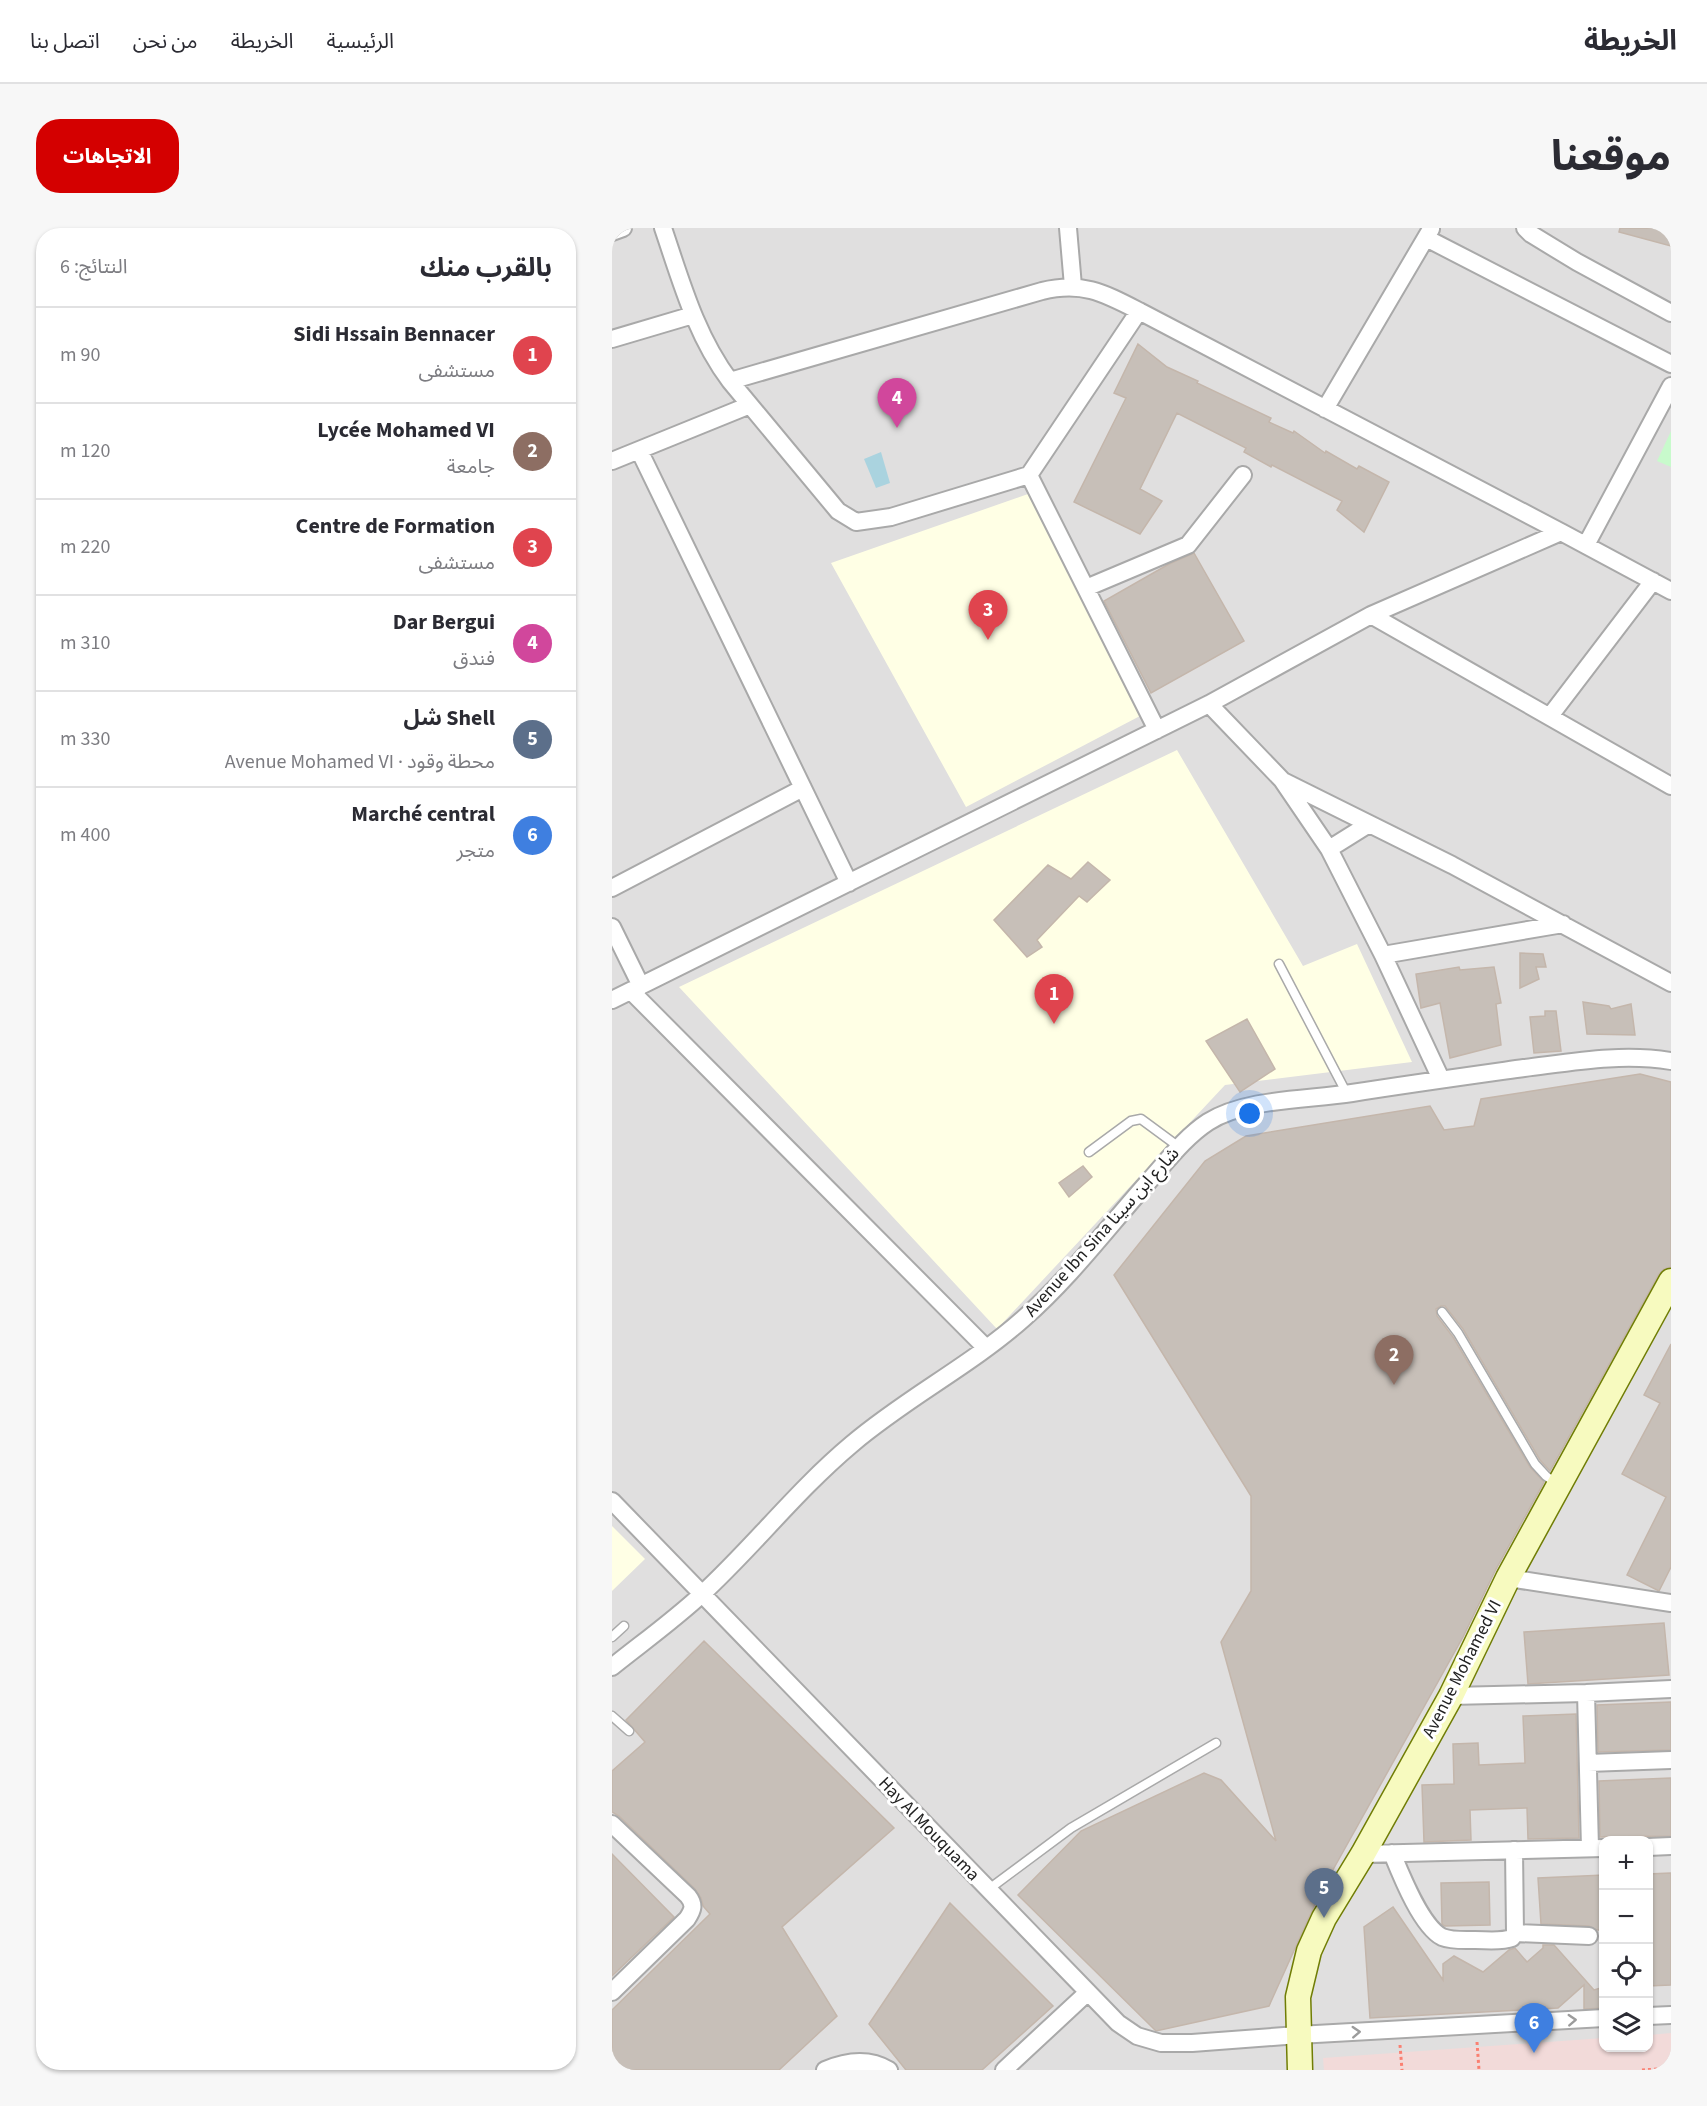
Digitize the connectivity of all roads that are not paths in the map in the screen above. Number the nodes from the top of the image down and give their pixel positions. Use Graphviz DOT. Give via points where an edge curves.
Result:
graph roads {
  1 [pos="623,228"];
  2 [pos="663,228"];
  3 [pos="1068,228"];
  4 [pos="1525,228"];
  5 [pos="612,232"];
  6 [pos="1429,233"];
  7 [pos="1073,286"];
  8 [pos="1139,311"];
  9 [pos="1671,313"];
  10 [pos="693,315"];
  11 [pos="612,339"];
  12 [pos="1671,364"];
  13 [pos="730,381"];
  14 [pos="1671,386"];
  15 [pos="750,405"];
  16 [pos="1325,409"];
  17 [pos="639,450"];
  18 [pos="612,461"];
  19 [pos="1029,475"];
  20 [pos="1243,475"];
  21 [pos="1561,532"];
  22 [pos="1586,545"];
  23 [pos="1653,581"];
  24 [pos="1086,588"];
  25 [pos="1671,591"];
  26 [pos="1371,615"];
  27 [pos="1209,704"];
  28 [pos="1550,716"];
  29 [pos="1157,730"];
  30 [pos="1282,780"];
  31 [pos="1671,786"];
  32 [pos="803,788"];
  33 [pos="1369,824"];
  34 [pos="1329,849"];
  35 [pos="849,883"];
  36 [pos="612,888"];
  37 [pos="1563,924"];
  38 [pos="612,927"];
  39 [pos="1383,955"];
  40 [pos="1279,964"];
  41 [pos="1671,982"];
  42 [pos="636,988"];
  43 [pos="612,1000"];
  44 [pos="1671,1061"];
  45 [pos="1441,1079"];
  46 [pos="1347,1094"];
  47 [pos="1179,1147"];
  48 [pos="1089,1152"];
  49 [pos="1671,1281"];
  50 [pos="1442,1312"];
  51 [pos="986,1348"];
  52 [pos="1559,1485"];
  53 [pos="612,1501"];
  54 [pos="1508,1578"];
  55 [pos="702,1595"];
  56 [pos="1671,1603"];
  57 [pos="624,1626"];
  58 [pos="612,1637"];
  59 [pos="612,1667"];
  60 [pos="1671,1689"];
  61 [pos="1586,1693"];
  62 [pos="1451,1696"];
  63 [pos="612,1716"];
  64 [pos="628,1731"];
  65 [pos="1216,1743"];
  66 [pos="1671,1760"];
  67 [pos="1588,1763"];
  68 [pos="612,1824"];
  69 [pos="1671,1846"];
  70 [pos="1653,1847"];
  71 [pos="1597,1848"];
  72 [pos="1514,1850"];
  73 [pos="1392,1853"];
  74 [pos="1363,1854"];
  75 [pos="989,1889"];
  76 [pos="1515,1933"];
  77 [pos="1589,1936"];
  78 [pos="612,1992"];
  79 [pos="1088,1992"];
  80 [pos="1671,2015"];
  81 [pos="1653,2016"];
  82 [pos="1599,2018"];
  83 [pos="1298,2035"];
  84 [pos="825,2070"];
  85 [pos="889,2070"];
  86 [pos="1004,2070"];
  87 [pos="1300,2070"];
  1 -- 5 [label="street"];
  2 -- 10 [label="street"];
  3 -- 7 [label="street"];
  4 -- 9 [label="street" via="1577,262"];
  6 -- 12 [label="street"];
  6 -- 16 [label="street"];
  7 -- 8 [label="street" via="1102,292"];
  7 -- 13 [label="street" via="1042,291"];
  8 -- 16 [label="street"];
  8 -- 19 [label="street"];
  10 -- 11 [label="street"];
  10 -- 13 [label="street"];
  13 -- 15 [label="street"];
  14 -- 22 [label="street"];
  15 -- 17 [label="street"];
  15 -- 19 [label="street" via="838,511 856,522 891,517"];
  16 -- 21 [label="street"];
  17 -- 18 [label="street"];
  17 -- 32 [label="street"];
  19 -- 24 [label="street"];
  20 -- 24 [label="street" via="1188,544"];
  21 -- 22 [label="street"];
  21 -- 26 [label="street"];
  22 -- 23 [label="street"];
  23 -- 25 [label="street"];
  23 -- 28 [label="street"];
  24 -- 29 [label="street"];
  26 -- 27 [label="street"];
  26 -- 28 [label="street"];
  27 -- 29 [label="street"];
  27 -- 30 [label="street"];
  28 -- 31 [label="street"];
  29 -- 35 [label="street"];
  30 -- 33 [label="street"];
  30 -- 34 [label="street"];
  32 -- 35 [label="street"];
  32 -- 36 [label="street"];
  33 -- 34 [label="street"];
  33 -- 37 [label="street"];
  34 -- 39 [label="street"];
  35 -- 42 [label="street"];
  37 -- 39 [label="street"];
  37 -- 41 [label="street"];
  38 -- 42 [label="street"];
  39 -- 45 [label="street"];
  40 -- 46 [label="lane"];
  42 -- 43 [label="street"];
  42 -- 51 [label="street"];
  44 -- 45 [label="street, Avenue Ibn Sina شارع ابن سينا" via="1607,1057"];
  45 -- 46 [label="street, Avenue Ibn Sina شارع ابن سينا"];
  46 -- 47 [label="street, Avenue Ibn Sina شارع ابن سينا" via="1230,1112 1208,1122"];
  47 -- 48 [label="lane" via="1141,1119 1131,1121"];
  47 -- 51 [label="street, Avenue Ibn Sina شارع ابن سينا" via="1063,1279 1024,1318"];
  49 -- 52 [label="main road, Avenue Mohamed VI"];
  50 -- 52 [label="lane" via="1535,1464"];
  51 -- 55 [label="street, Avenue Ibn Sina شارع ابن سينا" via="851,1444 799,1492"];
  52 -- 54 [label="main road, Avenue Mohamed VI"];
  53 -- 55 [label="street, Hay Al Mouquama"];
  54 -- 56 [label="street"];
  54 -- 62 [label="main road, Avenue Mohamed VI"];
  55 -- 59 [label="street, Avenue Ibn Sina شارع ابن سينا"];
  55 -- 75 [label="street, Hay Al Mouquama"];
  57 -- 58 [label="lane"];
  60 -- 61 [label="street"];
  61 -- 62 [label="street"];
  61 -- 67 [label="street"];
  62 -- 74 [label="main road, Avenue Mohamed VI"];
  63 -- 64 [label="lane"];
  65 -- 75 [label="lane" via="1071,1828"];
  66 -- 67 [label="street"];
  67 -- 71 [label="street"];
  68 -- 78 [label="street" via="688,1896 693,1910"];
  69 -- 70 [label="street"];
  71 -- 72 [label="street"];
  72 -- 73 [label="street"];
  72 -- 76 [label="street"];
  73 -- 74 [label="street"];
  73 -- 76 [label="street" via="1409,1895 1441,1936 1452,1940 1503,1940"];
  74 -- 83 [label="main road, Avenue Mohamed VI" via="1309,1951 1298,1997"];
  75 -- 79 [label="street, Hay Al Mouquama"];
  76 -- 77 [label="street"];
  79 -- 83 [label="street, Hay Al Mouquama" via="1118,2023 1137,2036 1161,2043"];
  79 -- 86 [label="street"];
  80 -- 81 [label="street"];
  83 -- 82 [label="street, Hay Al Mouquama, one-way"];
  83 -- 87 [label="main road, Avenue Mohamed VI"];
  84 -- 85 [label="street" via="858,2061"];
}
